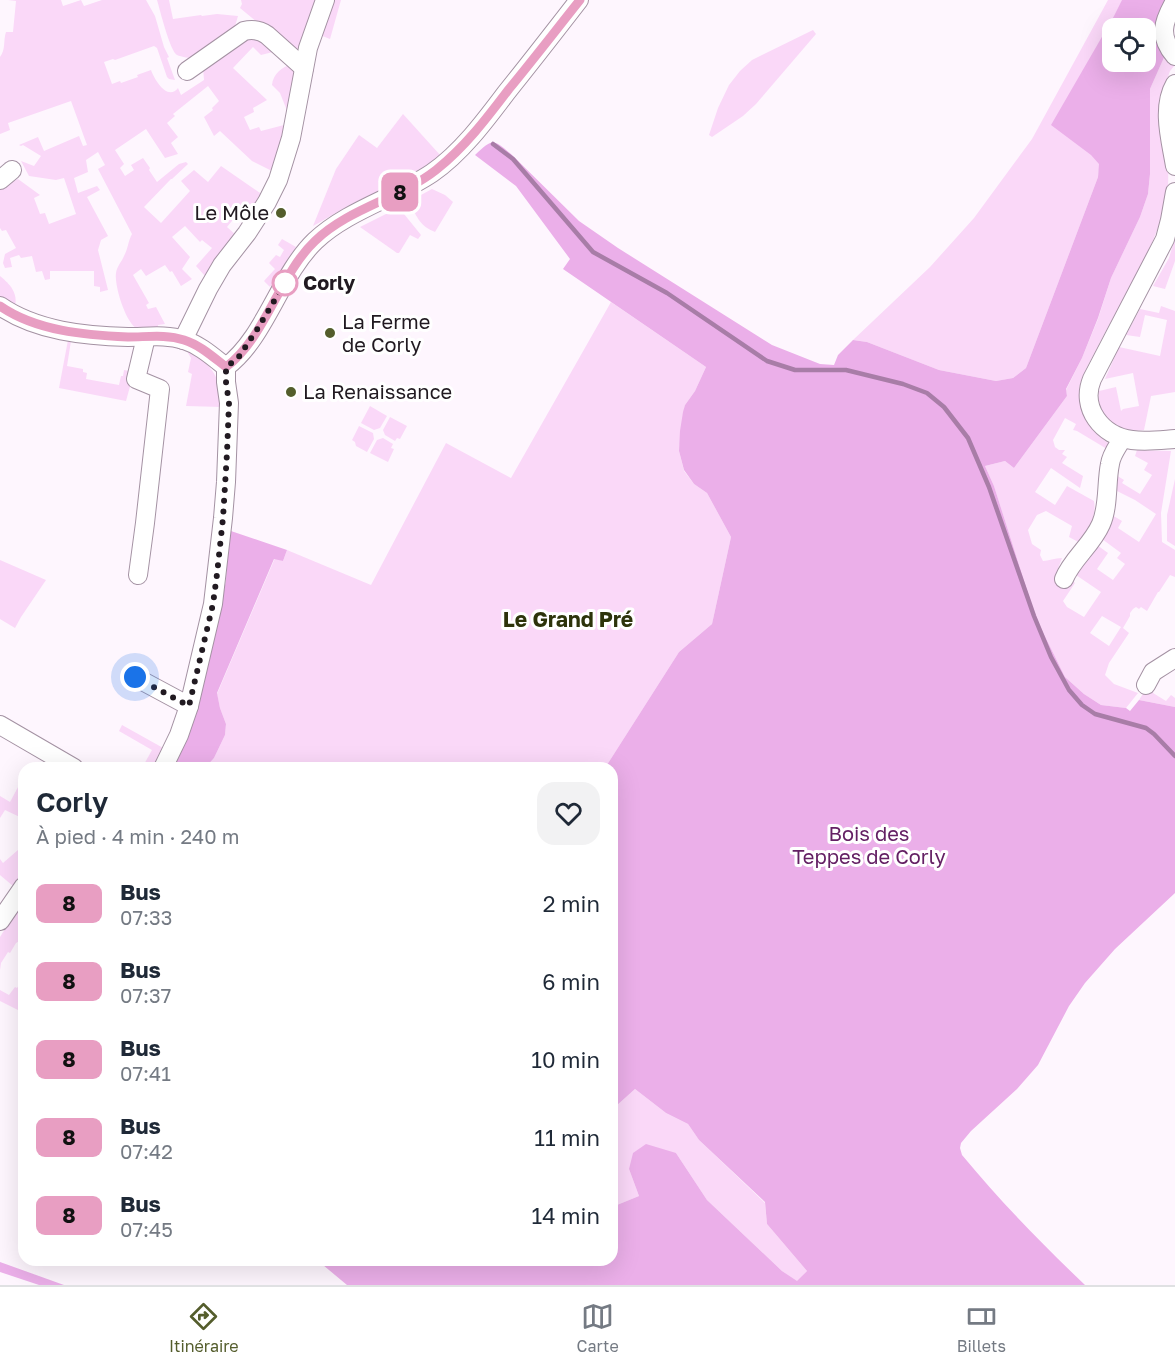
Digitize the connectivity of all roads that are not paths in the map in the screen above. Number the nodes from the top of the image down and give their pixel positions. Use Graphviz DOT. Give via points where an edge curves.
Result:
graph roads {
  1 [pos="325,0"];
  2 [pos="579,0"];
  3 [pos="1175,1"];
  4 [pos="1175,56"];
  5 [pos="304,68"];
  6 [pos="187,71"];
  7 [pos="1175,84"];
  8 [pos="1175,166"];
  9 [pos="1175,192"];
  10 [pos="0,306"];
  11 [pos="146,337"];
  12 [pos="183,340"];
  13 [pos="226,367"];
  14 [pos="1122,438"];
  15 [pos="1175,439"];
  16 [pos="138,575"];
  17 [pos="1064,579"];
  18 [pos="1175,658"];
  19 [pos="135,677"];
  20 [pos="1146,685"];
  21 [pos="189,706"];
  22 [pos="0,725"];
  23 [pos="64,762"];
  24 [pos="167,762"];
  25 [pos="18,895"];
  26 [pos="0,921"];
  1 -- 5 [label="street"];
  2 -- 13 [label="street" via="476,132 446,161 405,189 338,223 313,243 238,358"];
  3 -- 4 [label="street" via="1164,24 1164,36"];
  5 -- 6 [label="street" via="267,35 249,30"];
  5 -- 12 [label="street" via="291,138 274,189 222,265"];
  7 -- 8 [label="street" via="1168,109"];
  9 -- 14 [label="street" via="1165,239 1088,387 1094,416"];
  10 -- 11 [label="street" via="28,321 59,330"];
  11 -- 12 [label="street"];
  11 -- 16 [label="street" via="136,379 160,389"];
  12 -- 13 [label="street"];
  13 -- 21 [label="street" via="227,453 217,574"];
  14 -- 15 [label="street"];
  14 -- 17 [label="street" via="1110,461 1101,524"];
  18 -- 20 [label="street" via="1153,672"];
  19 -- 21 [label="street"];
  21 -- 24 [label="street"];
  22 -- 23 [label="street"];
  25 -- 26 [label="street"];
}
